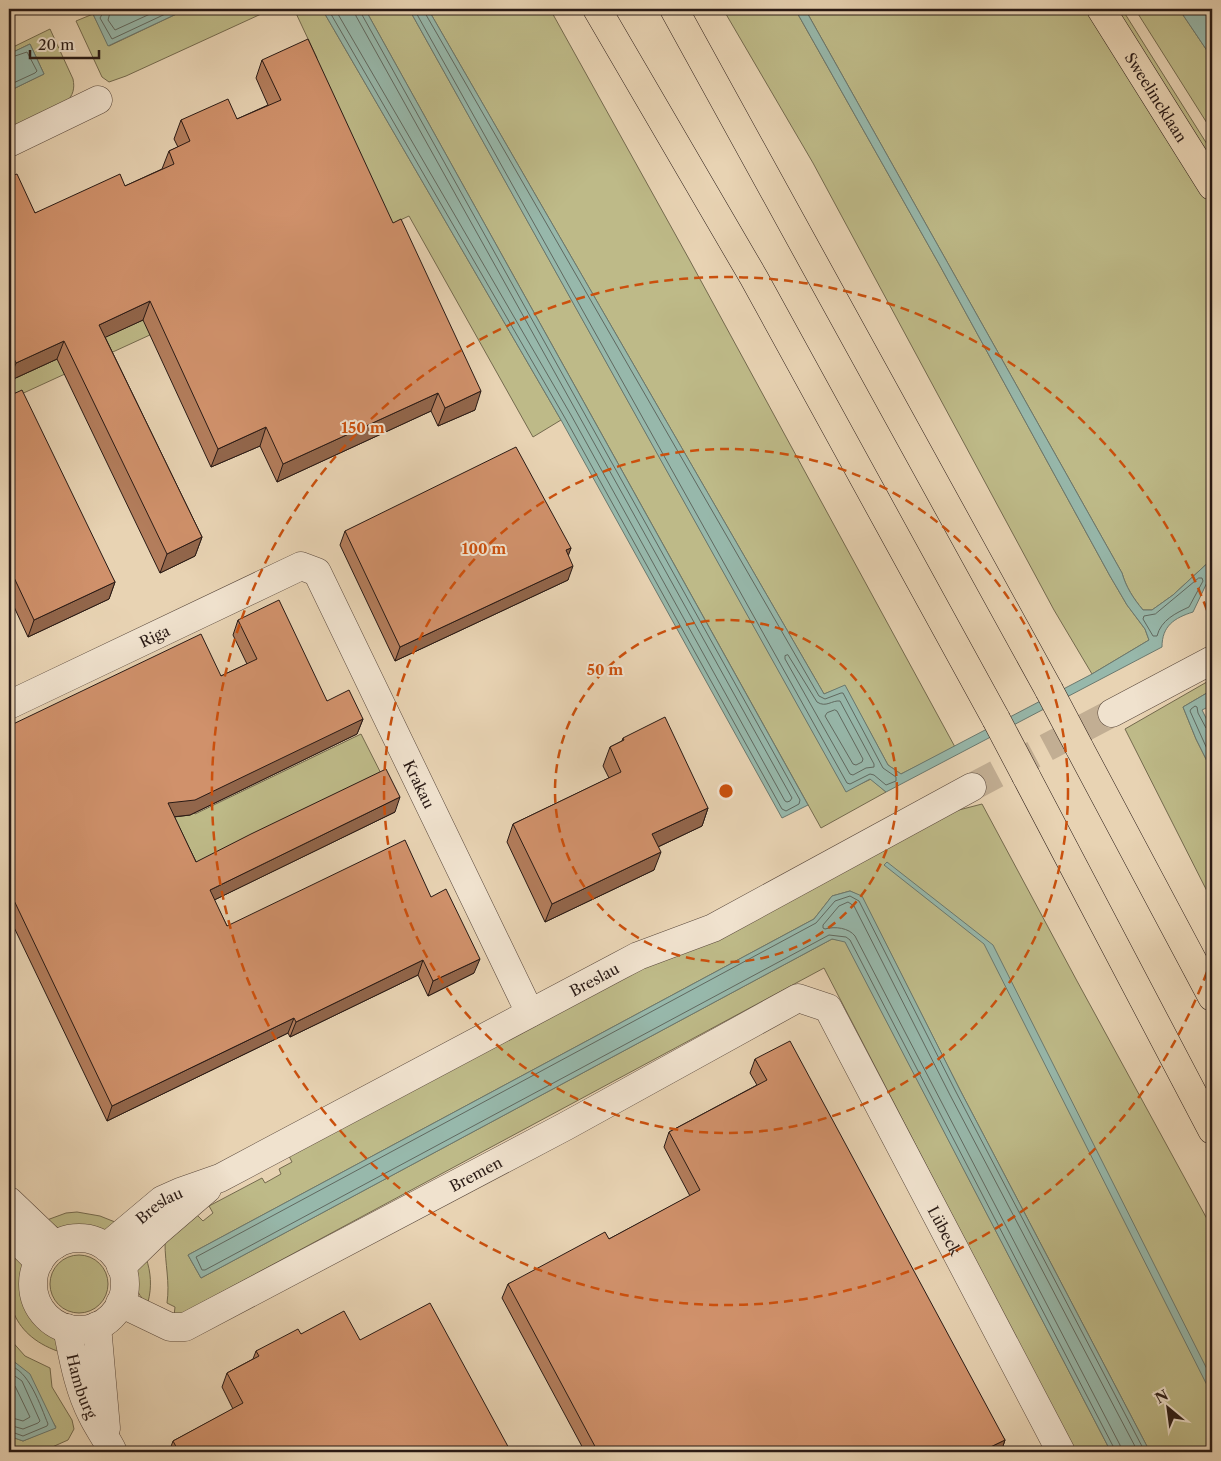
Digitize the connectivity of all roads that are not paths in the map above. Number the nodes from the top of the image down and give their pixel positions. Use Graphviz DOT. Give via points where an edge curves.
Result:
graph roads {
  1 [pos="597,9"];
  2 [pos="674,9"];
  3 [pos="1101,9"];
  4 [pos="98,100"];
  5 [pos="9,143"];
  6 [pos="1212,186"];
  7 [pos="300,566"];
  8 [pos="1212,660"];
  9 [pos="9,706"];
  10 [pos="1112,713"];
  11 [pos="972,787"];
  12 [pos="1212,998"];
  13 [pos="828,1008"];
  14 [pos="530,1013"];
  15 [pos="1212,1130"];
  16 [pos="9,1201"];
  17 [pos="9,1232"];
  18 [pos="47,1253"];
  19 [pos="114,1257"];
  20 [pos="120,1303"];
  21 [pos="97,1326"];
  22 [pos="67,1328"];
  23 [pos="110,1446"];
  24 [pos="1061,1452"];
  1 -- 15 [label="main road, bridge" via="754,278 996,719"];
  2 -- 12 [label="main road, bridge" via="1049,690"];
  3 -- 6 [label="main road, Sweelincklaan"];
  4 -- 5 [label="street"];
  7 -- 9 [label="street, Riga"];
  7 -- 14 [label="street, Krakau" via="317,572"];
  8 -- 10 [label="street"];
  11 -- 14 [label="street, Breslau" via="713,928 638,956"];
  13 -- 20 [label="street, Bremen" via="798,998 566,1126 185,1327 170,1327"];
  13 -- 24 [label="street, Lübeck"];
  14 -- 19 [label="street, Breslau" via="220,1178 162,1200"];
  16 -- 18 [label="street"];
  17 -- 18 [label="street"];
  18 -- 19 [label="street" via="64,1241 81,1238 90,1239"];
  18 -- 22 [label="street" via="34,1273 35,1296 46,1316"];
  19 -- 20 [label="street" via="124,1279"];
  20 -- 21 [label="street" via="106,1321"];
  21 -- 22 [label="street"];
  21 -- 23 [label="street, Hamburg"];
  22 -- 23 [label="street, Hamburg" via="80,1385"];
}
